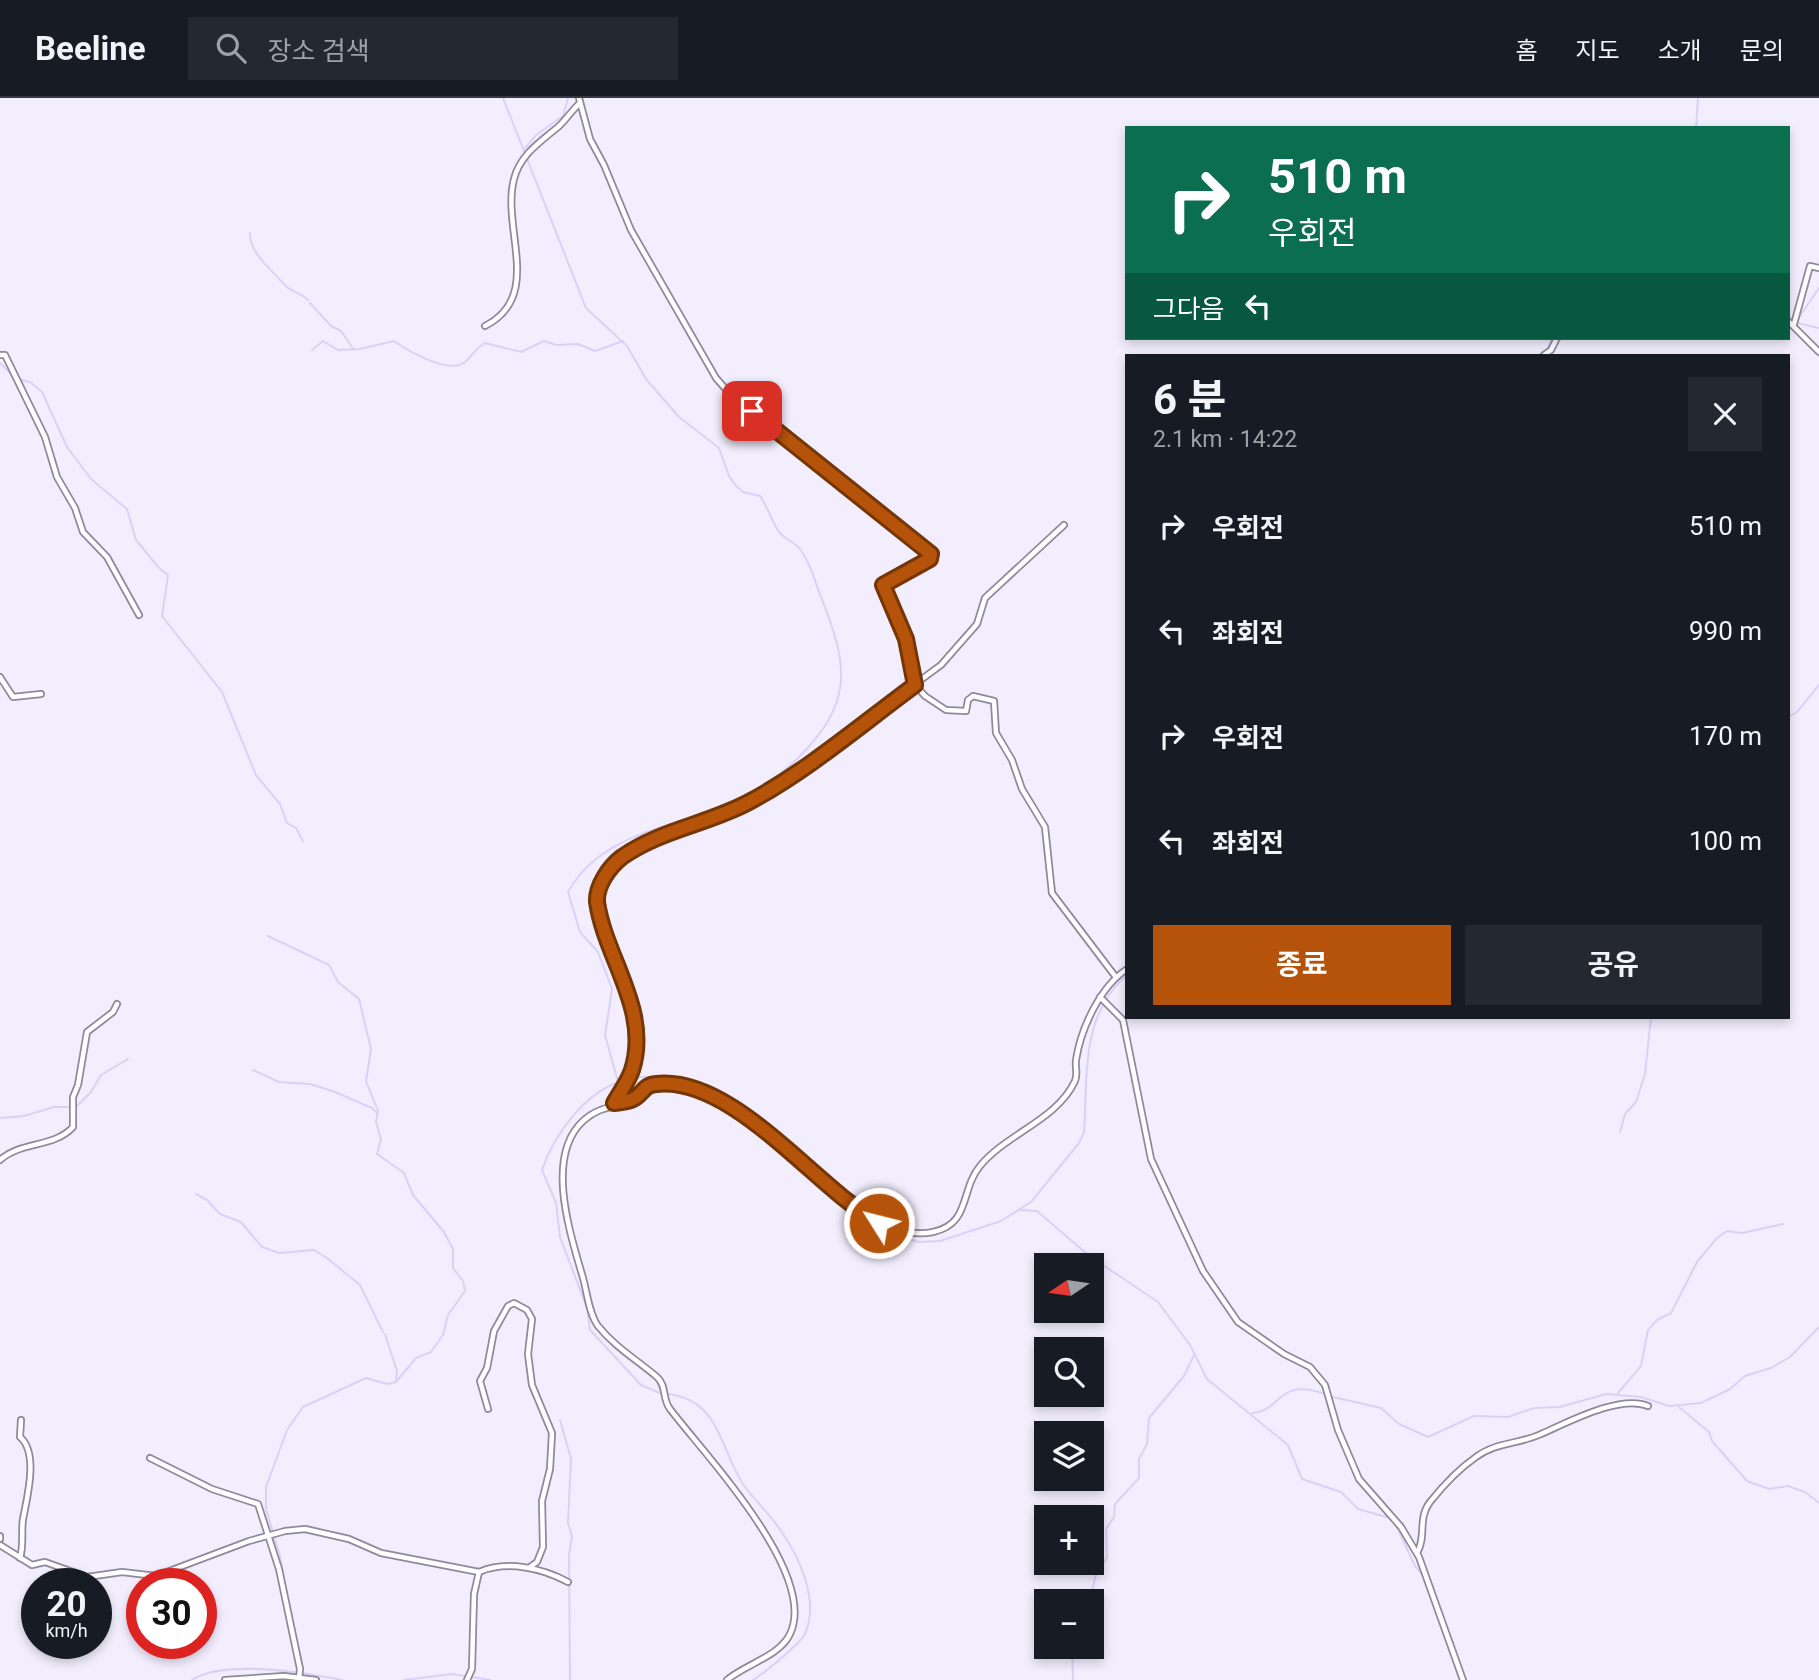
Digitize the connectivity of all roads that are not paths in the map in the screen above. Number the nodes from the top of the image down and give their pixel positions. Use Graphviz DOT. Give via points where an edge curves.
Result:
graph roads {
  1 [pos="580,101"];
  2 [pos="1819,268"];
  3 [pos="1791,323"];
  4 [pos="485,326"];
  5 [pos="1556,340"];
  6 [pos="1819,352"];
  7 [pos="1545,354"];
  8 [pos="0,355"];
  9 [pos="1064,525"];
  10 [pos="139,615"];
  11 [pos="0,677"];
  12 [pos="915,685"];
  13 [pos="41,694"];
  14 [pos="1125,970"];
  15 [pos="1115,976"];
  16 [pos="1100,997"];
  17 [pos="117,1004"];
  18 [pos="614,1103"];
  19 [pos="0,1160"];
  20 [pos="1648,1406"];
  21 [pos="488,1409"];
  22 [pos="21,1419"];
  23 [pos="150,1458"];
  24 [pos="267,1536"];
  25 [pos="0,1545"];
  26 [pos="1417,1553"];
  27 [pos="20,1558"];
  28 [pos="530,1567"];
  29 [pos="478,1572"];
  30 [pos="568,1582"];
  31 [pos="299,1678"];
  32 [pos="225,1680"];
  33 [pos="316,1680"];
  34 [pos="467,1680"];
  35 [pos="727,1680"];
  36 [pos="1464,1680"];
  1 -- 4 [label="street" via="560,125 535,143 516,173 512,217 519,269 509,307"];
  1 -- 12 [label="street" via="590,139 631,230 716,378 731,395 931,554 923,566 883,585 906,639"];
  2 -- 3 [label="street" via="1810,266"];
  3 -- 6 [label="street"];
  5 -- 7 [label="street"];
  8 -- 10 [label="street" via="5,355 16,374 83,532 107,557"];
  9 -- 12 [label="street" via="985,598 971,631 944,663"];
  11 -- 13 [label="street" via="13,697"];
  12 -- 15 [label="street" via="946,710 966,711 973,696 994,701 996,733 1045,827 1052,893"];
  12 -- 18 [label="street" via="775,788 734,810 643,844 612,867 599,888 597,902 631,1004 635,1045 631,1073"];
  14 -- 15 [label="street"];
  15 -- 16 [label="street"];
  16 -- 18 [label="street" via="1076,1059 1075,1081 1050,1111 979,1167 958,1220 935,1232 910,1231 871,1218 751,1120 703,1093 657,1084 645,1087 634,1099"];
  16 -- 26 [label="street" via="1123,1020 1151,1159 1203,1271 1238,1322 1305,1364 1322,1380 1359,1479"];
  17 -- 19 [label="street" via="87,1032 73,1097 73,1127 59,1138 18,1149"];
  18 -- 35 [label="street" via="578,1127 564,1169 568,1223 595,1321 628,1356 662,1382 667,1406 751,1508 793,1600 794,1618 786,1640"];
  20 -- 26 [label="street" via="1637,1402 1589,1413 1476,1457 1428,1505"];
  21 -- 28 [label="street" via="480,1381 496,1327 514,1303 532,1319 528,1354 532,1385 552,1433 542,1501 543,1547"];
  22 -- 27 [label="street" via="20,1437 27,1446 31,1482"];
  23 -- 24 [label="street" via="212,1489 253,1500 261,1508"];
  24 -- 27 [label="street" via="156,1576 122,1572 87,1577"];
  24 -- 29 [label="street" via="306,1529 382,1553"];
  24 -- 31 [label="street" via="279,1569"];
  25 -- 27 [label="street"];
  26 -- 36 [label="street"];
  28 -- 29 [label="street"];
  28 -- 30 [label="street"];
  29 -- 34 [label="street" via="472,1669"];
  31 -- 32 [label="street"];
  31 -- 33 [label="street"];
}
